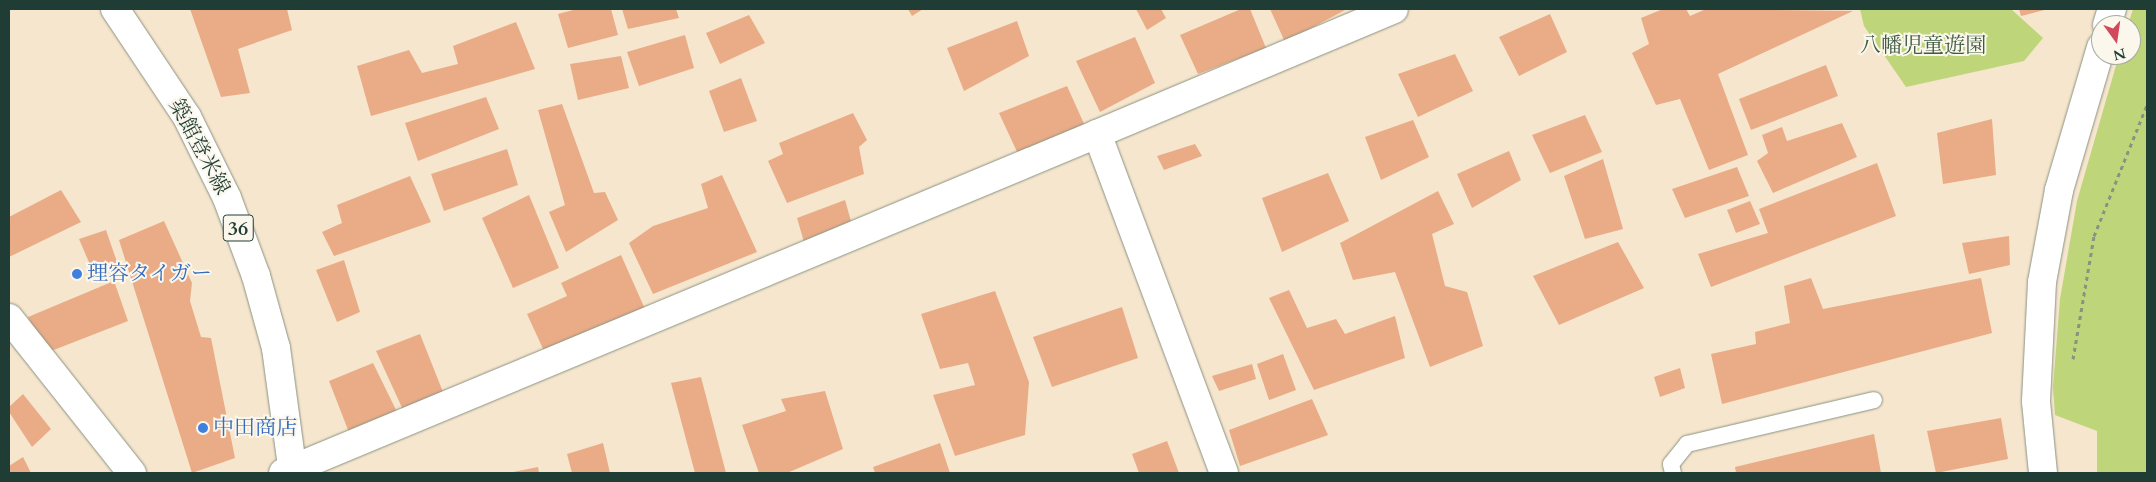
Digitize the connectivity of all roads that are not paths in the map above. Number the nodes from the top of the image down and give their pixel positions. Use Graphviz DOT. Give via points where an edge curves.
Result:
graph roads {
  1 [pos="115,9"];
  2 [pos="1388,10"];
  3 [pos="2096,65"];
  4 [pos="1097,134"];
  5 [pos="9,318"];
  6 [pos="1874,400"];
  7 [pos="289,472"];
  8 [pos="132,473"];
  9 [pos="1224,473"];
  10 [pos="1673,473"];
  11 [pos="2043,473"];
  1 -- 7 [label="street, 築館登米線 / 36" via="187,117 227,198 256,276 276,348"];
  2 -- 4 [label="street"];
  3 -- 11 [label="street" via="2059,190 2042,282 2036,401"];
  4 -- 7 [label="street"];
  4 -- 9 [label="street"];
  5 -- 8 [label="street"];
  6 -- 10 [label="lane" via="1687,444 1671,464"];
}
